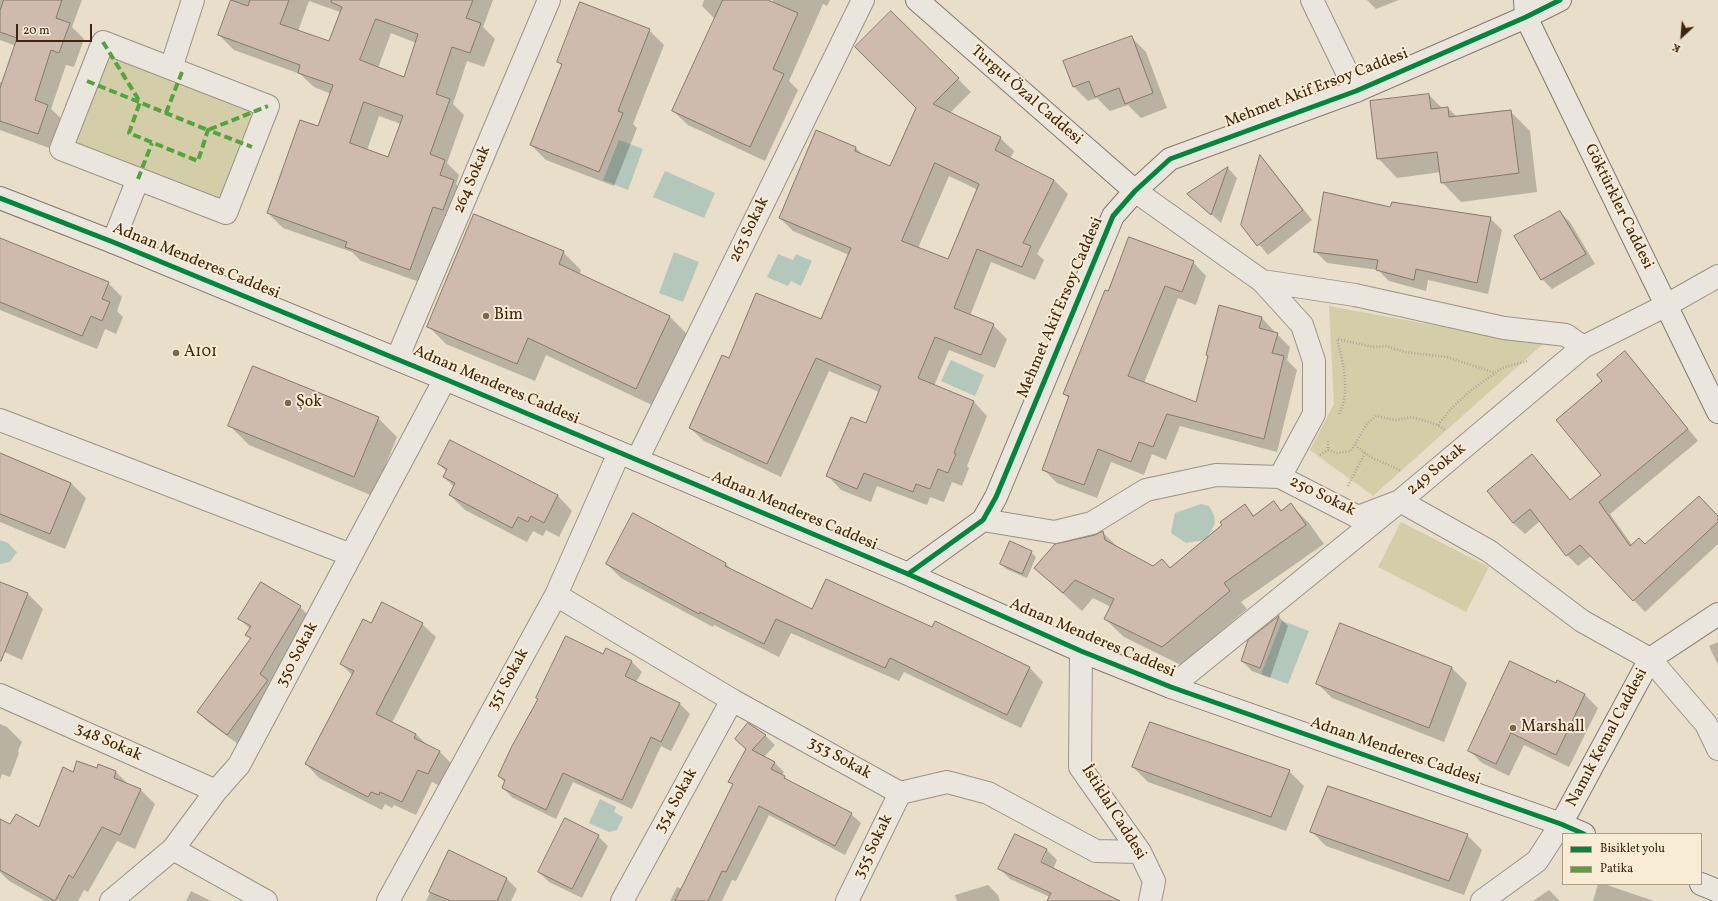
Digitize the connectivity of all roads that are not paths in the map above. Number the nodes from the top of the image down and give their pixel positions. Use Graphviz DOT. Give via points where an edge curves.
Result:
graph roads {
  1 [pos="194,0"];
  2 [pos="549,0"];
  3 [pos="863,0"];
  4 [pos="917,0"];
  5 [pos="1312,0"];
  6 [pos="1560,0"];
  7 [pos="1525,8"];
  8 [pos="171,68"];
  9 [pos="1356,91"];
  10 [pos="138,179"];
  11 [pos="1135,191"];
  12 [pos="0,198"];
  13 [pos="113,242"];
  14 [pos="1718,276"];
  15 [pos="1262,281"];
  16 [pos="1665,306"];
  17 [pos="1583,347"];
  18 [pos="397,359"];
  19 [pos="445,379"];
  20 [pos="1718,412"];
  21 [pos="0,420"];
  22 [pos="628,457"];
  23 [pos="1280,477"];
  24 [pos="1400,502"];
  25 [pos="983,520"];
  26 [pos="351,555"];
  27 [pos="908,574"];
  28 [pos="556,595"];
  29 [pos="1718,614"];
  30 [pos="1081,651"];
  31 [pos="1650,659"];
  32 [pos="1171,687"];
  33 [pos="0,695"];
  34 [pos="732,700"];
  35 [pos="1718,749"];
  36 [pos="216,791"];
  37 [pos="900,793"];
  38 [pos="1561,824"];
  39 [pos="1582,833"];
  40 [pos="173,850"];
  41 [pos="1140,852"];
  42 [pos="1702,884"];
  43 [pos="1718,891"];
  44 [pos="110,901"];
  45 [pos="266,901"];
  46 [pos="388,901"];
  47 [pos="622,901"];
  48 [pos="847,901"];
  49 [pos="1150,901"];
  50 [pos="1482,901"];
  1 -- 8 [label="street"];
  2 -- 18 [label="street, 264 Sokak"];
  3 -- 22 [label="street, 263 Sokak"];
  4 -- 11 [label="street, Turgut Özal Caddesi"];
  5 -- 9 [label="street"];
  6 -- 7 [label="street, Mehmet Akif Ersoy Caddesi"];
  7 -- 9 [label="street, Mehmet Akif Ersoy Caddesi"];
  7 -- 16 [label="street, Göktürkler Caddesi"];
  8 -- 10 [label="street" via="103,42 61,149"];
  8 -- 10 [label="street" via="268,106 226,213"];
  9 -- 11 [label="street, Mehmet Akif Ersoy Caddesi" via="1170,159"];
  10 -- 13 [label="street"];
  11 -- 15 [label="street, Turgut Özal Caddesi"];
  11 -- 25 [label="street, Mehmet Akif Ersoy Caddesi" via="1113,216 996,497"];
  12 -- 13 [label="street, Adnan Menderes Caddesi"];
  13 -- 18 [label="street, Adnan Menderes Caddesi"];
  14 -- 16 [label="street, 249 Sokak"];
  15 -- 17 [label="street" via="1355,295 1504,328 1566,335"];
  15 -- 23 [label="street" via="1302,325 1314,361 1314,414"];
  16 -- 17 [label="street, 249 Sokak"];
  16 -- 20 [label="street, Göktürkler Caddesi"];
  17 -- 24 [label="street, 249 Sokak"];
  18 -- 19 [label="street, Adnan Menderes Caddesi"];
  19 -- 22 [label="street, Adnan Menderes Caddesi"];
  19 -- 26 [label="street, 350 Sokak"];
  21 -- 26 [label="street"];
  22 -- 27 [label="street, Adnan Menderes Caddesi"];
  22 -- 28 [label="street, 351 Sokak"];
  23 -- 24 [label="street, 250 Sokak" via="1358,518"];
  23 -- 25 [label="street, 250 Sokak" via="1216,475 1146,490 1092,523 1055,532"];
  24 -- 31 [label="street" via="1489,551 1582,620"];
  24 -- 32 [label="street, 249 Sokak"];
  25 -- 27 [label="street, Mehmet Akif Ersoy Caddesi"];
  26 -- 36 [label="street, 350 Sokak" via="239,765"];
  27 -- 30 [label="street, Adnan Menderes Caddesi"];
  28 -- 34 [label="street, 353 Sokak"];
  28 -- 46 [label="street, 351 Sokak"];
  29 -- 31 [label="street, Namık Kemal Caddesi"];
  30 -- 32 [label="street, Adnan Menderes Caddesi"];
  30 -- 41 [label="street, İstiklal Caddesi" via="1080,768"];
  31 -- 35 [label="street" via="1706,724"];
  31 -- 38 [label="street, Namık Kemal Caddesi"];
  32 -- 38 [label="street, Adnan Menderes Caddesi"];
  33 -- 36 [label="street, 348 Sokak"];
  34 -- 37 [label="street, 353 Sokak"];
  34 -- 47 [label="street, 354 Sokak"];
  36 -- 40 [label="street, 350 Sokak"];
  37 -- 41 [label="street" via="947,782 988,793 1096,850"];
  37 -- 48 [label="street, 355 Sokak"];
  38 -- 39 [label="street, Adnan Menderes Caddesi"];
  38 -- 50 [label="street, Namık Kemal Caddesi" via="1537,861"];
  40 -- 44 [label="street, 350 Sokak"];
  40 -- 45 [label="street"];
  41 -- 49 [label="street, İstiklal Caddesi" via="1154,881"];
  42 -- 43 [label="street"];
}
